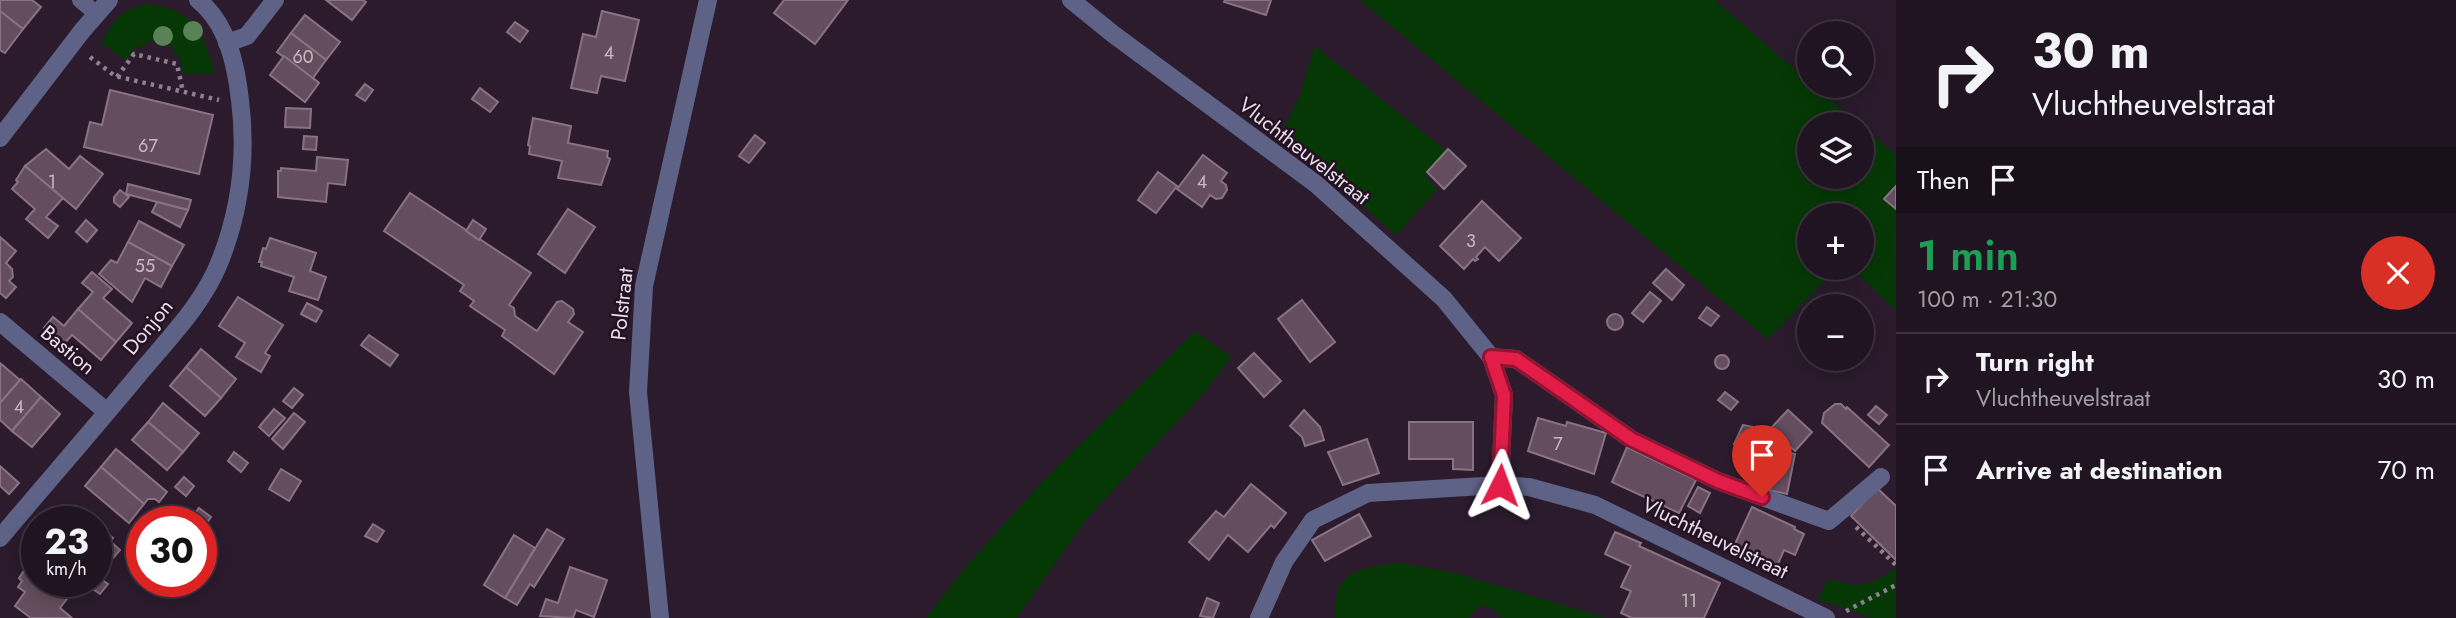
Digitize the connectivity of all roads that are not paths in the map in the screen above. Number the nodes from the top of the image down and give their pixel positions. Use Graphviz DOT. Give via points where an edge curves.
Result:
graph roads {
  1 [pos="80,0"];
  2 [pos="109,0"];
  3 [pos="198,0"];
  4 [pos="275,0"];
  5 [pos="708,0"];
  6 [pos="1071,0"];
  7 [pos="97,14"];
  8 [pos="227,43"];
  9 [pos="0,138"];
  10 [pos="0,322"];
  11 [pos="1491,357"];
  12 [pos="107,412"];
  13 [pos="1881,477"];
  14 [pos="1500,485"];
  15 [pos="0,538"];
  16 [pos="1833,616"];
  17 [pos="660,618"];
  18 [pos="1259,618"];
  1 -- 7 [label="lane"];
  2 -- 7 [label="street"];
  3 -- 8 [label="street, Donjon" via="222,27"];
  4 -- 8 [label="street" via="247,36"];
  5 -- 17 [label="street, Polstraat" via="644,286 638,392"];
  6 -- 11 [label="street, Vluchtheuvelstraat" via="1317,184 1444,299"];
  7 -- 9 [label="street"];
  8 -- 12 [label="street, Donjon" via="240,105 243,167 238,206 219,263 194,307"];
  10 -- 12 [label="street, Bastion"];
  11 -- 13 [label="street" via="1516,359 1631,439 1718,481 1829,521"];
  11 -- 14 [label="street, Vluchtheuvelstraat" via="1504,395"];
  12 -- 15 [label="street, Donjon"];
  14 -- 16 [label="street, Vluchtheuvelstraat" via="1530,487 1595,505"];
  14 -- 18 [label="street, Vluchtheuvelstraat" via="1368,493 1313,520 1284,562"];
}
